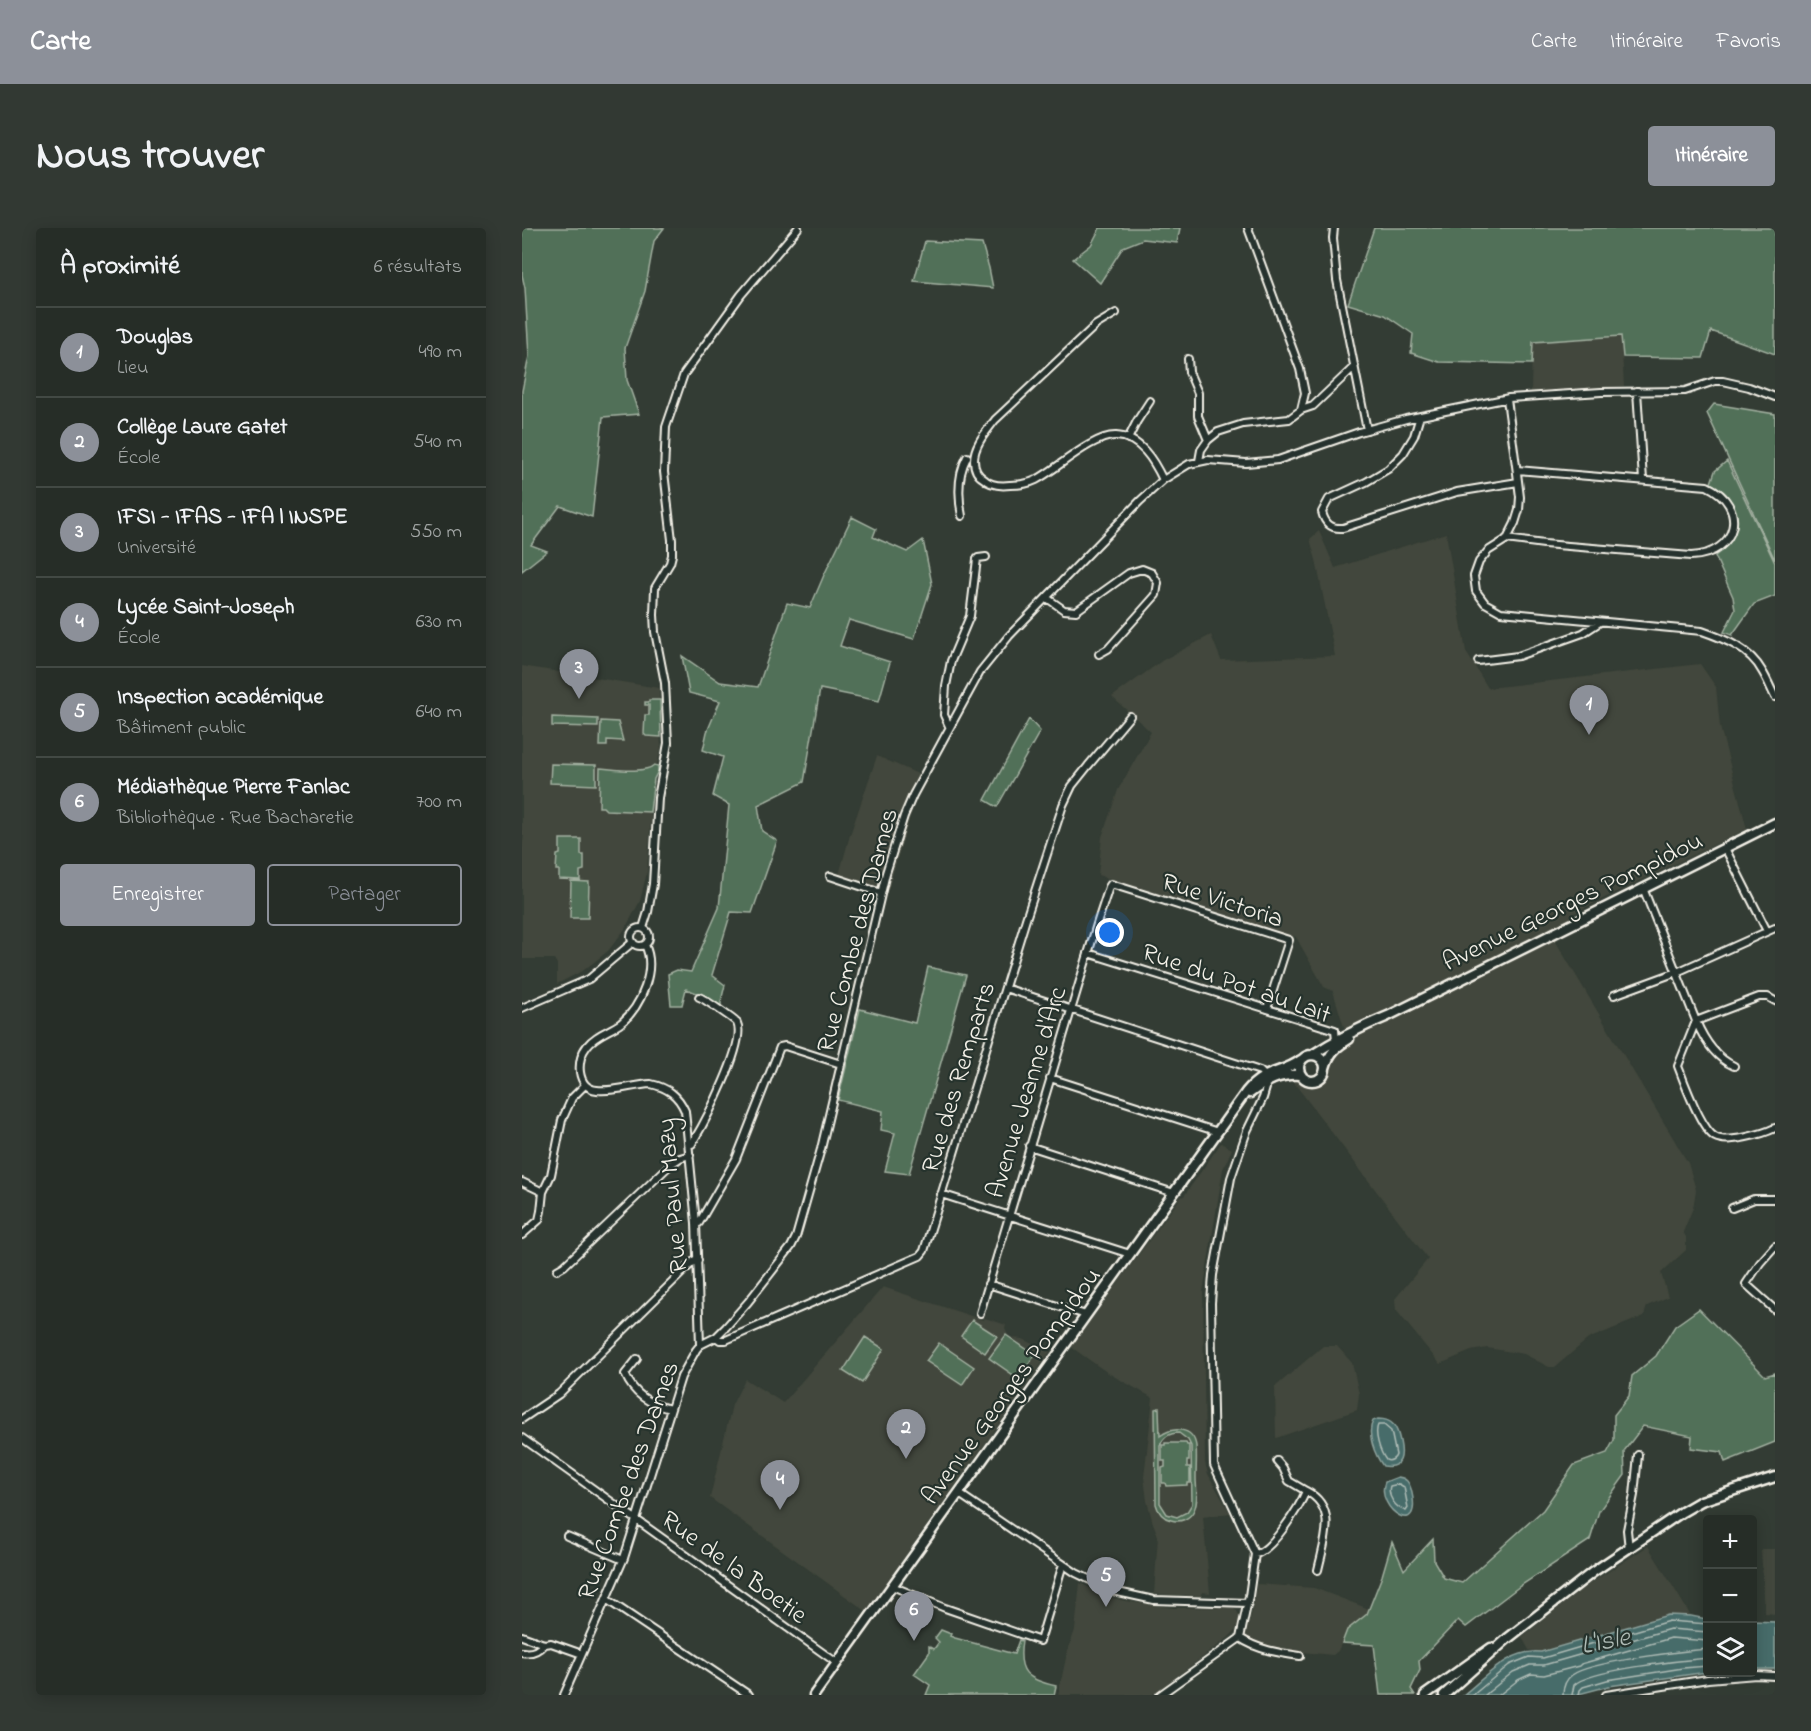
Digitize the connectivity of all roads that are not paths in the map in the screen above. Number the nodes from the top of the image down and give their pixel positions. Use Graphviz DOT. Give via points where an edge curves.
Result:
graph roads {
  1 [pos="798,228"];
  2 [pos="1248,228"];
  3 [pos="1334,228"];
  4 [pos="1116,313"];
  5 [pos="1188,358"];
  6 [pos="1355,366"];
  7 [pos="1637,391"];
  8 [pos="1775,397"];
  9 [pos="1506,399"];
  10 [pos="1150,401"];
  11 [pos="1302,410"];
  12 [pos="1420,416"];
  13 [pos="1367,430"];
  14 [pos="1128,438"];
  15 [pos="1208,440"];
  16 [pos="967,457"];
  17 [pos="1199,461"];
  18 [pos="1517,470"];
  19 [pos="1163,480"];
  20 [pos="1643,480"];
  21 [pos="1518,482"];
  22 [pos="962,516"];
  23 [pos="1506,539"];
  24 [pos="986,557"];
  25 [pos="1047,598"];
  26 [pos="1600,621"];
  27 [pos="1099,654"];
  28 [pos="1478,661"];
  29 [pos="1775,697"];
  30 [pos="1131,716"];
  31 [pos="949,726"];
  32 [pos="1775,822"];
  33 [pos="1725,848"];
  34 [pos="830,876"];
  35 [pos="1111,884"];
  36 [pos="1643,888"];
  37 [pos="881,892"];
  38 [pos="643,928"];
  39 [pos="1775,928"];
  40 [pos="1767,931"];
  41 [pos="633,942"];
  42 [pos="645,945"];
  43 [pos="1088,953"];
  44 [pos="1677,972"];
  45 [pos="1005,988"];
  46 [pos="1614,995"];
  47 [pos="699,997"];
  48 [pos="1775,1001"];
  49 [pos="522,1008"];
  50 [pos="1267,1009"];
  51 [pos="1071,1010"];
  52 [pos="1388,1016"];
  53 [pos="1696,1022"];
  54 [pos="1335,1040"];
  55 [pos="1312,1055"];
  56 [pos="1302,1060"];
  57 [pos="841,1064"];
  58 [pos="1734,1066"];
  59 [pos="1325,1068"];
  60 [pos="1301,1075"];
  61 [pos="1050,1078"];
  62 [pos="1265,1079"];
  63 [pos="585,1085"];
  64 [pos="1775,1128"];
  65 [pos="1218,1132"];
  66 [pos="689,1144"];
  67 [pos="1029,1146"];
  68 [pos="690,1155"];
  69 [pos="522,1182"];
  70 [pos="543,1192"];
  71 [pos="1174,1193"];
  72 [pos="941,1194"];
  73 [pos="1775,1199"];
  74 [pos="1732,1208"];
  75 [pos="1008,1215"];
  76 [pos="696,1223"];
  77 [pos="522,1235"];
  78 [pos="1775,1246"];
  79 [pos="1130,1254"];
  80 [pos="698,1260"];
  81 [pos="557,1270"];
  82 [pos="988,1284"];
  83 [pos="1775,1310"];
  84 [pos="980,1312"];
  85 [pos="1086,1315"];
  86 [pos="716,1337"];
  87 [pos="700,1345"];
  88 [pos="637,1359"];
  89 [pos="670,1409"];
  90 [pos="522,1419"];
  91 [pos="522,1438"];
  92 [pos="1638,1455"];
  93 [pos="1277,1461"];
  94 [pos="1775,1477"];
  95 [pos="1306,1491"];
  96 [pos="958,1493"];
  97 [pos="636,1518"];
  98 [pos="567,1536"];
  99 [pos="1629,1549"];
  100 [pos="1255,1554"];
  101 [pos="623,1560"];
  102 [pos="1064,1564"];
  103 [pos="1318,1570"];
  104 [pos="892,1586"];
  105 [pos="606,1599"];
  106 [pos="1248,1603"];
  107 [pos="522,1636"];
  108 [pos="1240,1638"];
  109 [pos="1506,1639"];
  110 [pos="544,1644"];
  111 [pos="522,1653"];
  112 [pos="582,1654"];
  113 [pos="1300,1656"];
  114 [pos="837,1663"];
  115 [pos="1775,1676"];
  116 [pos="1438,1685"];
  117 [pos="1452,1688"];
  118 [pos="1427,1693"];
  119 [pos="819,1694"];
  120 [pos="1615,1694"];
  121 [pos="564,1695"];
  122 [pos="749,1695"];
  123 [pos="1160,1695"];
  124 [pos="1443,1695"];
  125 [pos="1606,1695"];
  1 -- 38 [label="street" via="755,278 684,374 666,427 664,472 672,555 655,588 654,615 665,683 668,743 658,798 651,902"];
  2 -- 11 [label="street" via="1300,369 1305,393"];
  3 -- 6 [label="street" via="1337,280"];
  4 -- 14 [label="street" via="1096,325 995,420 975,452 975,468 986,482 1006,486 1029,483 1107,436"];
  5 -- 15 [label="street" via="1198,393 1198,416"];
  6 -- 11 [label="street" via="1313,406"];
  6 -- 13 [label="street"];
  7 -- 8 [label="street, Rue Combe des Dames" via="1685,391 1723,381"];
  7 -- 9 [label="street, Rue Combe des Dames"];
  7 -- 20 [label="street"];
  9 -- 12 [label="street, Rue Combe des Dames"];
  9 -- 18 [label="street"];
  10 -- 14 [label="street"];
  11 -- 15 [label="street" via="1289,419 1224,429"];
  12 -- 13 [label="street, Rue Combe des Dames"];
  12 -- 21 [label="street" via="1414,436 1388,469 1329,499 1322,512 1329,526 1343,528 1457,492"];
  13 -- 17 [label="street, Rue Combe des Dames" via="1278,460"];
  14 -- 19 [label="street" via="1149,455"];
  15 -- 17 [label="street"];
  16 -- 22 [label="street" via="959,482"];
  17 -- 19 [label="street, Rue Combe des Dames"];
  18 -- 20 [label="street"];
  18 -- 21 [label="street"];
  19 -- 25 [label="street, Rue Combe des Dames"];
  20 -- 23 [label="street" via="1707,486 1717,491 1727,501 1732,515 1727,540 1718,549 1691,556"];
  21 -- 23 [label="street" via="1519,510"];
  23 -- 26 [label="street" via="1488,551 1474,576 1476,591 1485,603 1501,612"];
  24 -- 31 [label="street" via="976,559 970,616 948,672 944,715"];
  25 -- 27 [label="street" via="1064,610 1076,611 1129,573 1142,569 1152,573 1158,583 1156,595"];
  25 -- 31 [label="street, Rue Combe des Dames" via="980,672"];
  26 -- 28 [label="street" via="1583,633 1518,656"];
  26 -- 29 [label="street" via="1702,631 1728,640 1761,669"];
  30 -- 45 [label="street, Rue des Remparts" via="1068,794"];
  31 -- 37 [label="street, Rue Combe des Dames" via="904,816"];
  32 -- 33 [label="main road, Avenue Georges Pompidou"];
  33 -- 36 [label="main road, Avenue Georges Pompidou"];
  33 -- 40 [label="street"];
  34 -- 37 [label="street"];
  35 -- 43 [label="street, Avenue Jeanne d'Arc"];
  35 -- 50 [label="street, Rue Victoria" via="1289,940"];
  36 -- 44 [label="street"];
  36 -- 52 [label="main road, Avenue Georges Pompidou"];
  37 -- 57 [label="street, Rue Combe des Dames"];
  38 -- 41 [label="street" via="633,931"];
  38 -- 42 [label="street" via="649,934"];
  39 -- 40 [label="street"];
  40 -- 44 [label="street"];
  41 -- 42 [label="street"];
  41 -- 49 [label="street" via="589,978"];
  42 -- 63 [label="street" via="648,963 643,994 626,1018 593,1040 583,1052 580,1076"];
  43 -- 50 [label="street, Rue du Pot au Lait"];
  43 -- 51 [label="street, Avenue Jeanne d'Arc"];
  44 -- 46 [label="street"];
  44 -- 53 [label="street"];
  45 -- 51 [label="street"];
  45 -- 72 [label="street, Rue des Remparts"];
  47 -- 66 [label="street" via="733,1019 738,1027 720,1090"];
  48 -- 53 [label="street" via="1760,997"];
  50 -- 54 [label="street, Rue du Pot au Lait" via="1335,1030"];
  51 -- 61 [label="street, Avenue Jeanne d'Arc"];
  51 -- 62 [label="street" via="1260,1071"];
  52 -- 54 [label="main road, Avenue Georges Pompidou"];
  52 -- 59 [label="main road, Avenue Georges Pompidou" via="1334,1050"];
  53 -- 58 [label="street" via="1723,1061"];
  53 -- 64 [label="street" via="1678,1066 1706,1130 1725,1140"];
  54 -- 55 [label="main road, Avenue Georges Pompidou"];
  55 -- 56 [label="main road"];
  55 -- 59 [label="main road" via="1322,1060"];
  56 -- 60 [label="main road"];
  56 -- 62 [label="main road, Avenue Georges Pompidou"];
  57 -- 76 [label="street" via="780,1047 736,1159"];
  57 -- 86 [label="street, Rue Combe des Dames" via="822,1149 796,1237 748,1302"];
  59 -- 60 [label="main road" via="1315,1080"];
  60 -- 62 [label="main road"];
  61 -- 65 [label="street"];
  61 -- 67 [label="street, Avenue Jeanne d'Arc"];
  62 -- 65 [label="main road, Avenue Georges Pompidou" via="1254,1083"];
  62 -- 100 [label="street" via="1263,1098 1233,1171 1211,1303 1214,1465"];
  63 -- 66 [label="street, Rue Paul Mazy" via="603,1090 651,1084 668,1090 686,1111"];
  63 -- 70 [label="street" via="572,1098 562,1120 551,1175"];
  65 -- 71 [label="main road, Avenue Georges Pompidou"];
  66 -- 68 [label="street, Rue Paul Mazy"];
  67 -- 71 [label="street"];
  67 -- 75 [label="street, Avenue Jeanne d'Arc"];
  68 -- 76 [label="street, Rue Paul Mazy"];
  68 -- 81 [label="street" via="671,1164"];
  69 -- 70 [label="street"];
  70 -- 77 [label="street" via="539,1220"];
  71 -- 79 [label="main road, Avenue Georges Pompidou"];
  72 -- 75 [label="street"];
  72 -- 86 [label="street, Rue des Remparts" via="920,1256 726,1340"];
  73 -- 74 [label="street" via="1755,1199"];
  75 -- 79 [label="street"];
  75 -- 82 [label="street, Avenue Jeanne d'Arc"];
  76 -- 80 [label="street, Rue Paul Mazy"];
  78 -- 83 [label="street" via="1746,1284"];
  79 -- 85 [label="main road, Avenue Georges Pompidou"];
  80 -- 87 [label="street, Rue Paul Mazy"];
  80 -- 90 [label="street" via="559,1394"];
  82 -- 84 [label="street, Avenue Jeanne d'Arc"];
  82 -- 85 [label="street"];
  85 -- 96 [label="main road, Avenue Georges Pompidou"];
  86 -- 87 [label="street, Rue Combe des Dames"];
  87 -- 89 [label="street, Rue Combe des Dames" via="681,1377"];
  88 -- 89 [label="street" via="625,1374 628,1382 644,1399"];
  89 -- 97 [label="street, Rue Combe des Dames"];
  91 -- 97 [label="street, Rue de la Boetie"];
  92 -- 99 [label="street" via="1626,1530"];
  93 -- 95 [label="street" via="1289,1481"];
  94 -- 99 [label="main road" via="1701,1501"];
  95 -- 100 [label="street" via="1267,1548"];
  95 -- 103 [label="street" via="1319,1500 1326,1512 1326,1534"];
  96 -- 102 [label="street"];
  96 -- 104 [label="main road, Avenue Georges Pompidou"];
  97 -- 101 [label="street, Rue Combe des Dames"];
  97 -- 114 [label="street, Rue de la Boetie"];
  98 -- 101 [label="street"];
  99 -- 109 [label="main road"];
  100 -- 106 [label="street"];
  101 -- 105 [label="street, Rue Combe des Dames"];
  102 -- 104 [label="street" via="1040,1641"];
  102 -- 106 [label="street" via="1098,1585 1126,1595 1154,1600"];
  104 -- 114 [label="main road, Avenue Georges Pompidou"];
  105 -- 112 [label="street, Rue Combe des Dames"];
  105 -- 122 [label="street"];
  106 -- 108 [label="street"];
  107 -- 110 [label="street"];
  108 -- 113 [label="street" via="1251,1645"];
  108 -- 123 [label="street"];
  109 -- 116 [label="main road"];
  109 -- 117 [label="main road"];
  110 -- 111 [label="street" via="533,1653"];
  110 -- 112 [label="street"];
  112 -- 121 [label="street, Rue Combe des Dames"];
  114 -- 119 [label="main road, Avenue Georges Pompidou"];
  115 -- 120 [label="street" via="1708,1679"];
  116 -- 117 [label="main road" via="1448,1683"];
  116 -- 118 [label="main road"];
  117 -- 124 [label="main road"];
  118 -- 124 [label="main road"];
  120 -- 125 [label="street"];
}
